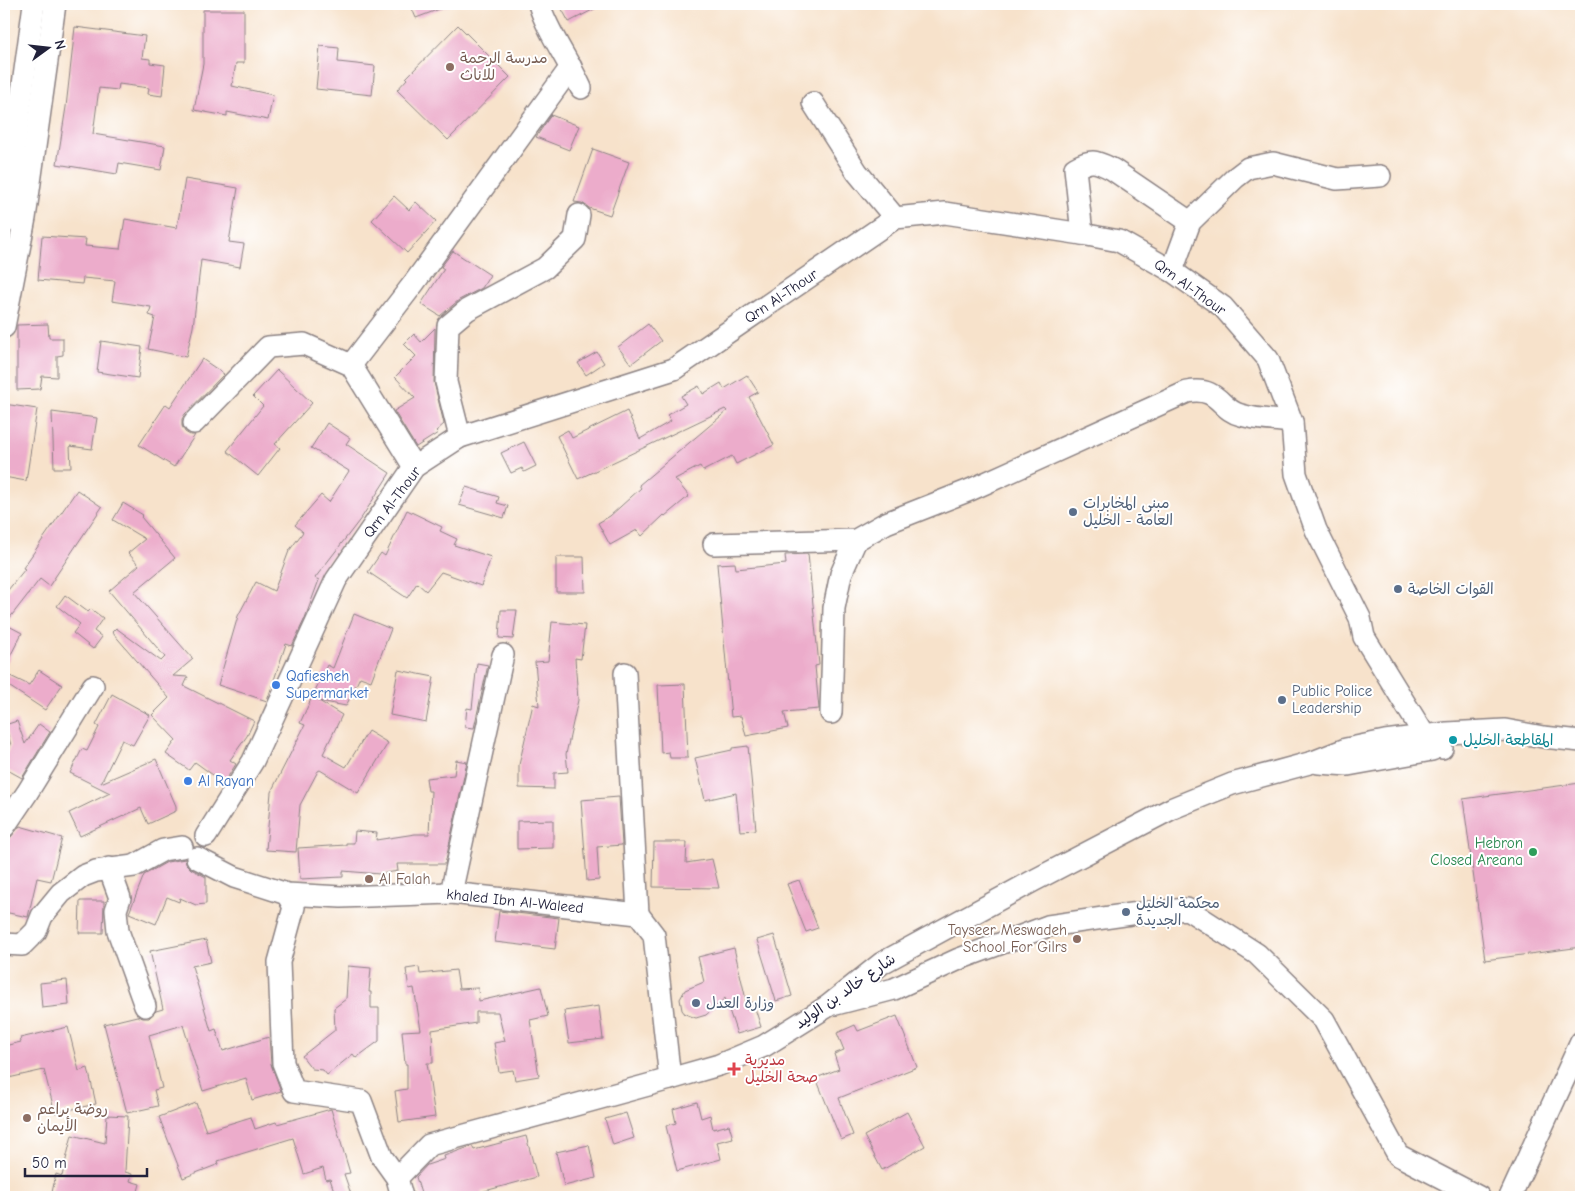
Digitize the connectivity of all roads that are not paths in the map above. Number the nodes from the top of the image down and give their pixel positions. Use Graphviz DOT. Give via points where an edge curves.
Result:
graph roads {
  1 [pos="34,4"];
  2 [pos="55,4"];
  3 [pos="539,4"];
  4 [pos="571,67"];
  5 [pos="580,88"];
  6 [pos="813,103"];
  7 [pos="1380,176"];
  8 [pos="6,195"];
  9 [pos="579,215"];
  10 [pos="895,218"];
  11 [pos="1190,222"];
  12 [pos="4,224"];
  13 [pos="1082,234"];
  14 [pos="1172,270"];
  15 [pos="4,327"];
  16 [pos="351,365"];
  17 [pos="1292,422"];
  18 [pos="194,423"];
  19 [pos="460,437"];
  20 [pos="414,467"];
  21 [pos="856,540"];
  22 [pos="714,544"];
  23 [pos="503,655"];
  24 [pos="625,673"];
  25 [pos="92,686"];
  26 [pos="831,713"];
  27 [pos="1435,739"];
  28 [pos="1581,741"];
  29 [pos="4,827"];
  30 [pos="190,852"];
  31 [pos="109,868"];
  32 [pos="451,893"];
  33 [pos="287,894"];
  34 [pos="638,914"];
  35 [pos="4,944"];
  36 [pos="145,1006"];
  37 [pos="828,1006"];
  38 [pos="1581,1042"];
  39 [pos="670,1079"];
  40 [pos="429,1144"];
  41 [pos="382,1157"];
  42 [pos="400,1188"];
  43 [pos="1480,1197"];
  44 [pos="1510,1197"];
  1 -- 8 [label="street"];
  2 -- 15 [label="street" via="25,218"];
  3 -- 4 [label="street" via="544,20"];
  4 -- 5 [label="street"];
  4 -- 16 [label="street"];
  6 -- 10 [label="street" via="856,172"];
  7 -- 11 [label="street" via="1337,179 1273,163 1248,168"];
  8 -- 12 [label="street"];
  9 -- 19 [label="street" via="575,239 545,268 467,310 448,326 446,382"];
  10 -- 13 [label="street, Qrn Al-Thour" via="945,214"];
  10 -- 19 [label="street, Qrn Al-Thour" via="674,369"];
  11 -- 13 [label="street" via="1112,169 1088,161 1075,168"];
  11 -- 14 [label="street"];
  13 -- 14 [label="street, Qrn Al-Thour" via="1119,241"];
  14 -- 17 [label="street, Qrn Al-Thour" via="1223,308 1268,359"];
  16 -- 18 [label="street" via="304,344 268,347"];
  16 -- 20 [label="street"];
  17 -- 21 [label="street" via="1240,415 1212,394 1187,392 970,490 886,523"];
  17 -- 27 [label="street, Qrn Al-Thour" via="1296,474 1316,530 1360,618 1364,637"];
  19 -- 20 [label="street, Qrn Al-Thour"];
  20 -- 30 [label="street, Qrn Al-Thour" via="336,580 254,761 206,836 197,831 184,837"];
  21 -- 22 [label="street"];
  21 -- 26 [label="street" via="841,574 834,608"];
  23 -- 32 [label="street"];
  24 -- 34 [label="street"];
  25 -- 29 [label="street"];
  27 -- 28 [label="street" via="1465,745 1512,744 1543,737"];
  27 -- 37 [label="street, شارع خالد بن الوليد" via="1408,753 1348,765 1313,762 1232,784 1173,808 882,963"];
  30 -- 31 [label="street" via="163,850 134,866"];
  30 -- 33 [label="street, khaled Ibn Al-Waleed" via="234,877"];
  31 -- 35 [label="street" via="83,876 61,892 36,931 22,945"];
  31 -- 36 [label="street" via="120,898 116,910 118,931"];
  32 -- 33 [label="street, khaled Ibn Al-Waleed" via="341,897"];
  32 -- 34 [label="street, khaled Ibn Al-Waleed"];
  33 -- 41 [label="street" via="294,907 279,962 283,1063 294,1091 361,1101"];
  34 -- 39 [label="street" via="654,935"];
  37 -- 39 [label="street, شارع خالد بن الوليد" via="764,1046 719,1065"];
  37 -- 43 [label="street" via="894,989 959,959 1048,926 1187,909 1257,954 1324,1020 1398,1155"];
  38 -- 44 [label="street"];
  39 -- 40 [label="street, شارع خالد بن الوليد"];
  40 -- 41 [label="street, شارع خالد بن الوليد"];
  40 -- 42 [label="street"];
  41 -- 42 [label="street"];
}
